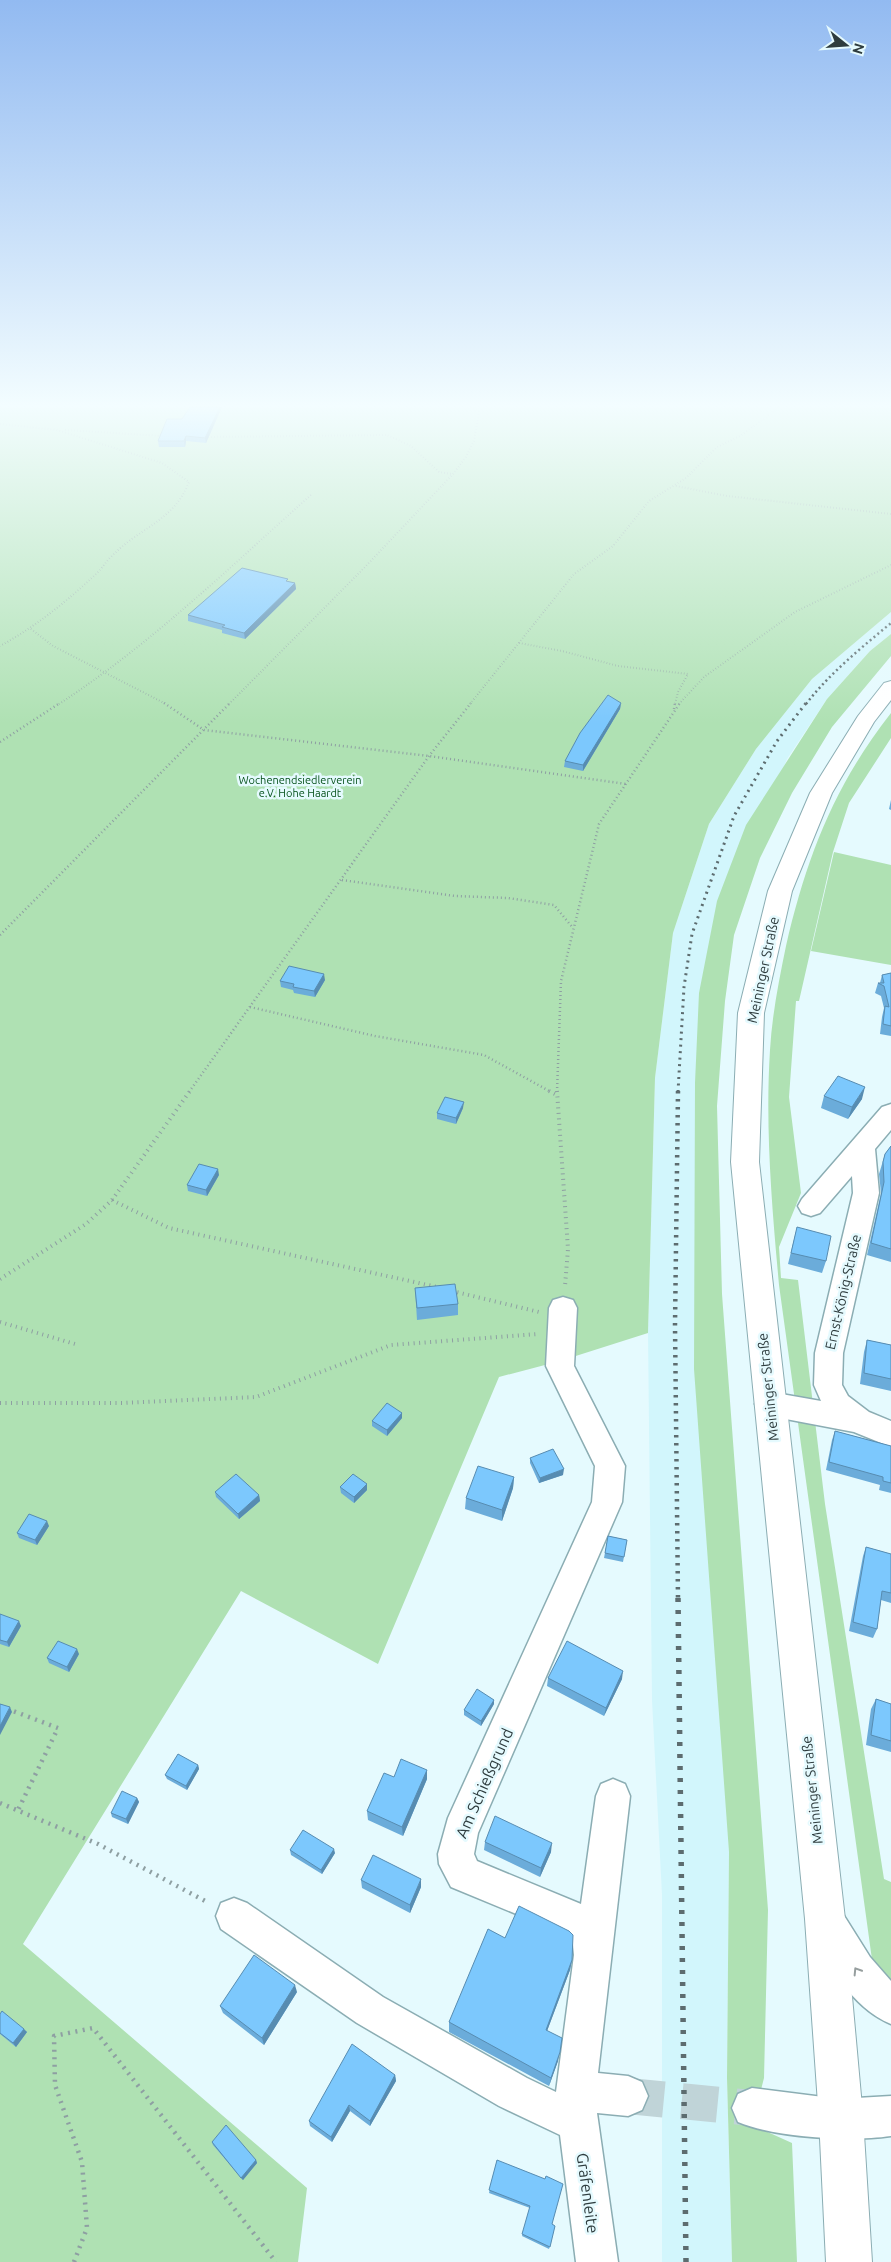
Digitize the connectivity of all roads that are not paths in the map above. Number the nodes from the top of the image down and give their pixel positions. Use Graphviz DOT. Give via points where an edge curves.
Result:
graph roads {
  1 [pos="891,687"];
  2 [pos="891,1113"];
  3 [pos="862,1147"];
  4 [pos="810,1206"];
  5 [pos="562,1319"];
  6 [pos="770,1404"];
  7 [pos="859,1421"];
  8 [pos="891,1434"];
  9 [pos="613,1796"];
  10 [pos="234,1916"];
  11 [pos="825,1919"];
  12 [pos="593,1955"];
  13 [pos="891,2005"];
  14 [pos="628,2096"];
  15 [pos="577,2107"];
  16 [pos="752,2108"];
  17 [pos="891,2116"];
  18 [pos="841,2118"];
  19 [pos="597,2262"];
  20 [pos="849,2262"];
  1 -- 6 [label="main road, Meininger Straße" via="865,720 821,793 780,891 751,1013 745,1162"];
  2 -- 3 [label="street"];
  3 -- 4 [label="street"];
  3 -- 7 [label="street, Ernst-König-Straße" via="866,1194 829,1354 828,1385 838,1405"];
  5 -- 12 [label="street, Am Schießgrund" via="560,1366 610,1466 607,1502 460,1832 455,1855 456,1864 464,1874 575,1920 588,1934"];
  6 -- 7 [label="street"];
  6 -- 11 [label="main road, Meininger Straße"];
  7 -- 8 [label="street, Ernst-König-Straße"];
  9 -- 12 [label="street"];
  10 -- 15 [label="street" via="370,2010 513,2092"];
  13 -- 11 [label="street, one-way" via="862,1979"];
  11 -- 18 [label="main road, Meininger Straße"];
  12 -- 15 [label="street, Am Schießgrund"];
  14 -- 15 [label="street"];
  15 -- 19 [label="street, Gräfenleite"];
  16 -- 18 [label="street"];
  17 -- 18 [label="street"];
  18 -- 20 [label="main road, Meininger Straße"];
}
